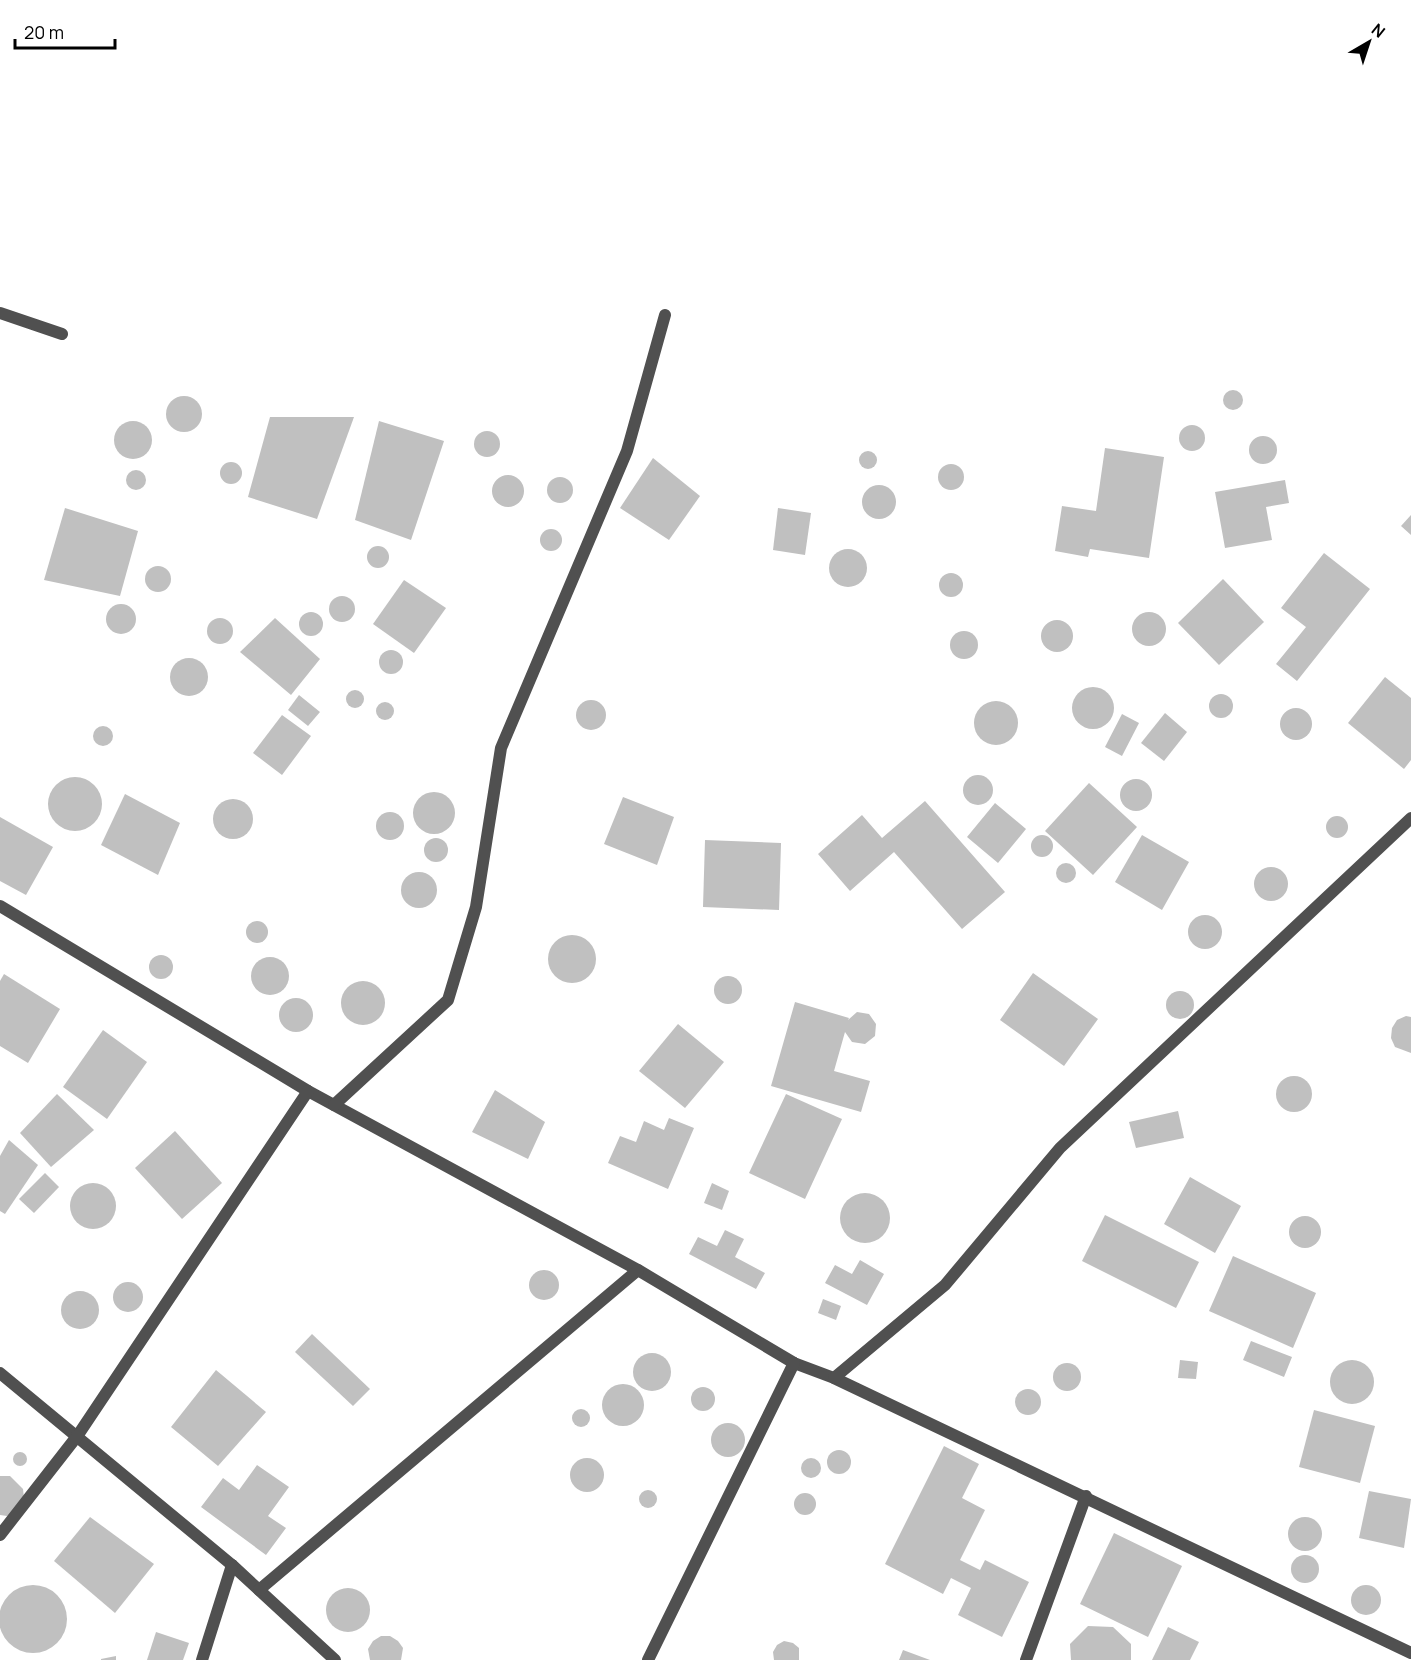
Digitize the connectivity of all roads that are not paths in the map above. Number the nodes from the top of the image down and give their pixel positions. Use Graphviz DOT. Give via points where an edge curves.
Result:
graph roads {
  1 [pos="0,313"];
  2 [pos="665,315"];
  3 [pos="62,334"];
  4 [pos="1411,818"];
  5 [pos="0,906"];
  6 [pos="308,1091"];
  7 [pos="334,1105"];
  8 [pos="638,1270"];
  9 [pos="794,1363"];
  10 [pos="0,1373"];
  11 [pos="834,1378"];
  12 [pos="78,1435"];
  13 [pos="1086,1496"];
  14 [pos="0,1535"];
  15 [pos="232,1565"];
  16 [pos="259,1590"];
  17 [pos="1411,1653"];
  18 [pos="202,1660"];
  19 [pos="335,1660"];
  20 [pos="648,1660"];
  21 [pos="1026,1660"];
  1 -- 3 [label="street"];
  2 -- 7 [label="street" via="627,451 501,748 476,907 448,1000"];
  4 -- 11 [label="street" via="1060,1148 945,1285"];
  5 -- 6 [label="street"];
  6 -- 7 [label="street"];
  6 -- 12 [label="street"];
  7 -- 8 [label="street"];
  8 -- 9 [label="street"];
  8 -- 16 [label="street"];
  9 -- 11 [label="street"];
  9 -- 20 [label="street"];
  10 -- 12 [label="street"];
  11 -- 13 [label="street"];
  12 -- 14 [label="street"];
  12 -- 15 [label="street"];
  13 -- 17 [label="street"];
  13 -- 21 [label="street"];
  15 -- 16 [label="street"];
  15 -- 18 [label="street"];
  16 -- 19 [label="street"];
}
